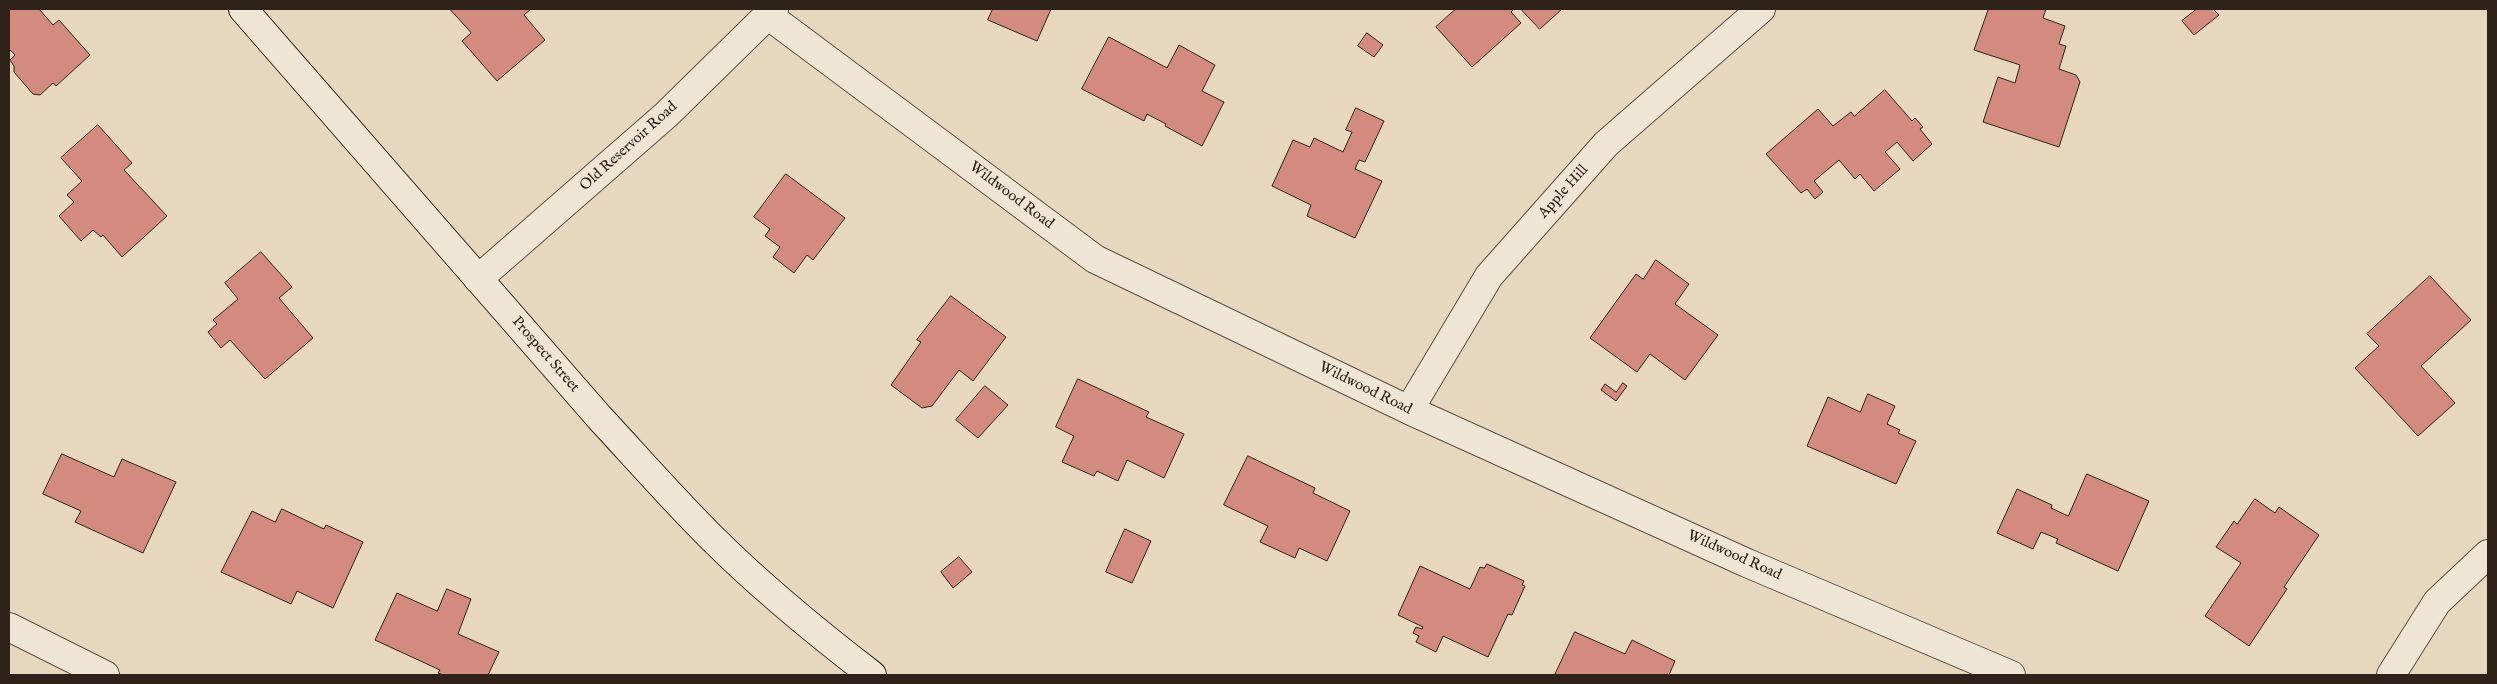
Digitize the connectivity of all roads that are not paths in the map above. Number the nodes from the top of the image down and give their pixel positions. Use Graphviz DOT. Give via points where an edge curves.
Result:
graph roads {
  1 [pos="243,9"];
  2 [pos="1761,9"];
  3 [pos="772,12"];
  4 [pos="478,279"];
  5 [pos="1409,410"];
  6 [pos="2488,554"];
  7 [pos="9,627"];
  8 [pos="105,675"];
  9 [pos="872,675"];
  10 [pos="2011,675"];
  11 [pos="2391,675"];
  1 -- 4 [label="street, Prospect Street"];
  2 -- 5 [label="street, Apple Hill" via="1606,144 1489,276"];
  3 -- 4 [label="street, Old Reservoir Road" via="666,115"];
  3 -- 5 [label="street, Wildwood Road" via="1095,260"];
  4 -- 9 [label="street, Prospect Street" via="599,418 710,536 768,590"];
  5 -- 10 [label="street, Wildwood Road" via="1748,563"];
  6 -- 11 [label="street" via="2437,602"];
  7 -- 8 [label="street"];
}
